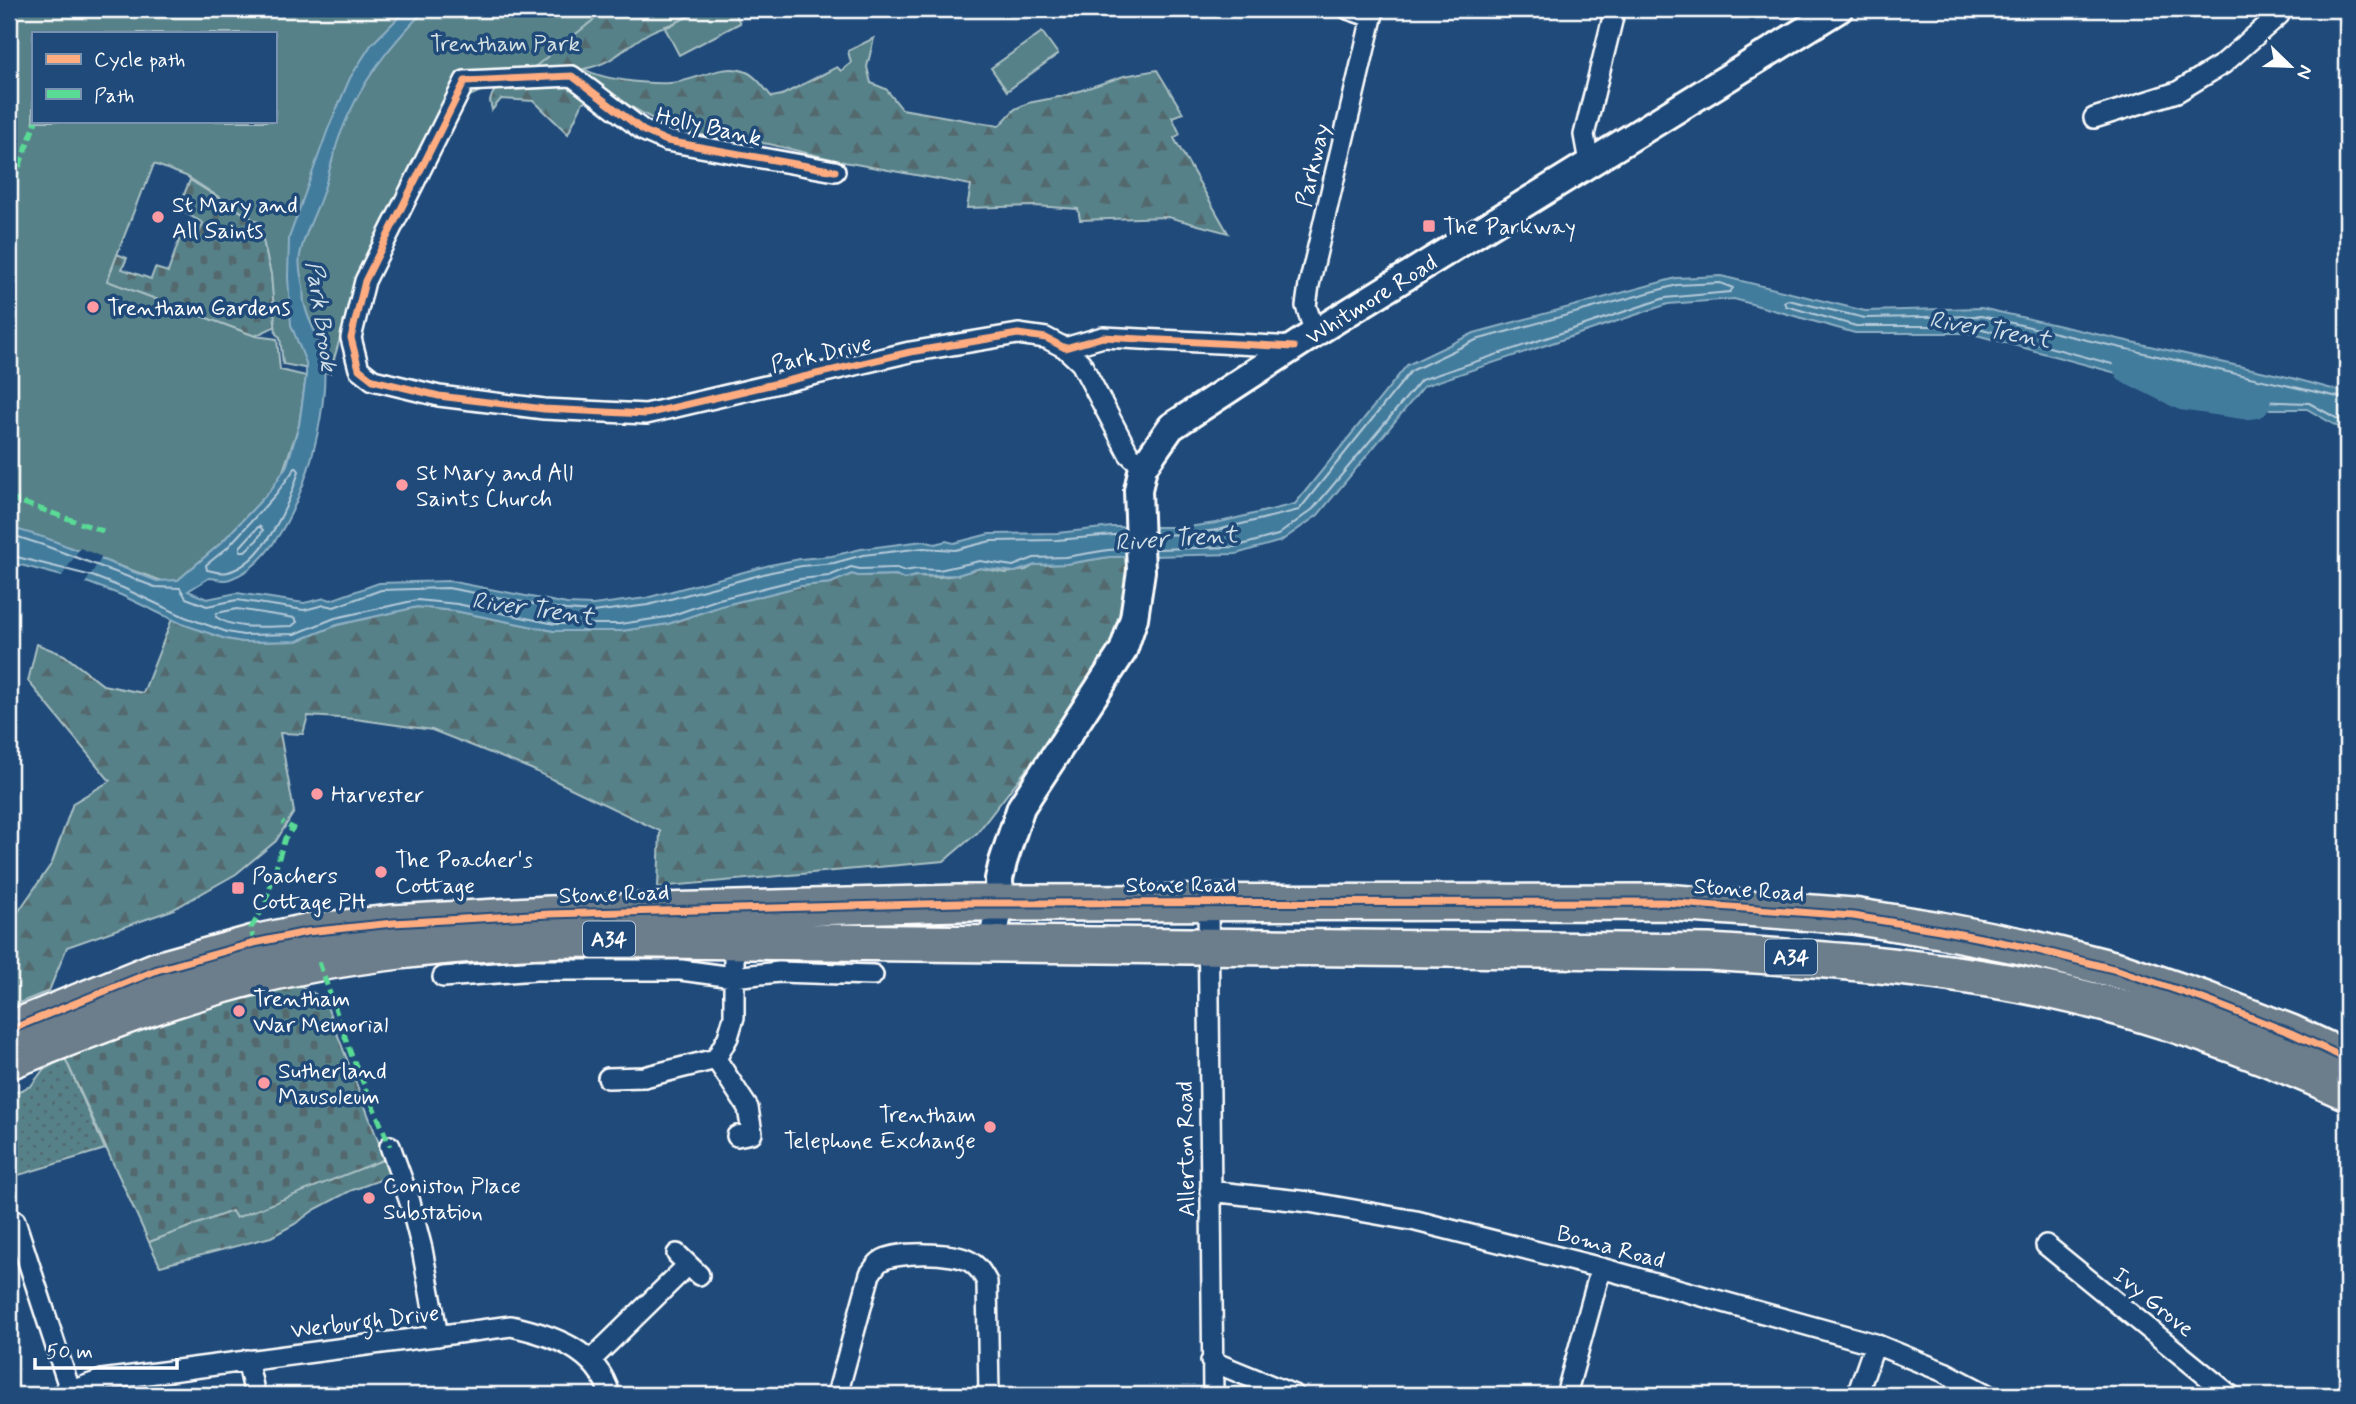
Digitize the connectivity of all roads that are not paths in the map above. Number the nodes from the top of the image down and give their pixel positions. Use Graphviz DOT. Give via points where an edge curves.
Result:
graph roads {
  1 [pos="1348,9"];
  2 [pos="1615,9"];
  3 [pos="1839,9"];
  4 [pos="2281,9"];
  5 [pos="1373,13"];
  6 [pos="2094,118"];
  7 [pos="1589,162"];
  8 [pos="835,171"];
  9 [pos="1305,340"];
  10 [pos="1065,348"];
  11 [pos="359,369"];
  12 [pos="1143,467"];
  13 [pos="1208,903"];
  14 [pos="1000,904"];
  15 [pos="734,941"];
  16 [pos="992,944"];
  17 [pos="1207,947"];
  18 [pos="873,975"];
  19 [pos="443,976"];
  20 [pos="733,977"];
  21 [pos="9,1030"];
  22 [pos="716,1059"];
  23 [pos="2347,1059"];
  24 [pos="9,1061"];
  25 [pos="607,1078"];
  26 [pos="2347,1092"];
  27 [pos="737,1136"];
  28 [pos="390,1146"];
  29 [pos="1210,1191"];
  30 [pos="18,1220"];
  31 [pos="2046,1245"];
  32 [pos="688,1265"];
  33 [pos="1601,1268"];
  34 [pos="438,1336"];
  35 [pos="1875,1344"];
  36 [pos="247,1360"];
  37 [pos="591,1360"];
  38 [pos="1212,1361"];
  39 [pos="65,1393"];
  40 [pos="256,1395"];
  41 [pos="610,1395"];
  42 [pos="837,1395"];
  43 [pos="989,1395"];
  44 [pos="1213,1395"];
  45 [pos="1294,1395"];
  46 [pos="1566,1395"];
  47 [pos="1857,1395"];
  48 [pos="1987,1395"];
  49 [pos="2231,1395"];
  1 -- 5 [label="street"];
  2 -- 7 [label="street" via="1584,135"];
  3 -- 7 [label="main road, Whitmore Road"];
  4 -- 6 [label="street" via="2223,64 2177,92"];
  5 -- 9 [label="street, Parkway" via="1309,285"];
  7 -- 9 [label="main road, Whitmore Road"];
  8 -- 11 [label="street, Holly Bank" via="667,141 643,131 572,76 465,81 365,281 351,338"];
  9 -- 10 [label="street" via="1103,337"];
  9 -- 12 [label="main road, Whitmore Road" via="1171,427"];
  10 -- 11 [label="street, Park Drive" via="1046,338 1018,334 910,352 646,414 544,410 439,396 373,380"];
  10 -- 12 [label="street" via="1081,363 1129,454"];
  12 -- 14 [label="main road, Whitmore Road" via="1138,490 1141,571 1134,618 1123,651 1021,807 999,879"];
  13 -- 14 [label="highway, Stone Road / A34"];
  13 -- 17 [label="street, Allerton Road"];
  13 -- 23 [label="highway, Stone Road / A34" via="1663,902 1853,916 2026,947 2121,971 2291,1033"];
  14 -- 16 [label="main road, Whitmore Road"];
  14 -- 21 [label="highway, Stone Road / A34" via="549,914 330,929 254,943 157,970"];
  15 -- 16 [label="highway, Stone Road / A34"];
  15 -- 20 [label="street"];
  15 -- 24 [label="highway, Stone Road / A34" via="474,942 362,955 229,983"];
  16 -- 17 [label="highway, Stone Road / A34"];
  17 -- 26 [label="highway, Stone Road / A34" via="1708,953 1902,967 1996,980 2104,1005 2224,1043"];
  17 -- 29 [label="street, Allerton Road"];
  18 -- 20 [label="street" via="779,972"];
  19 -- 20 [label="street" via="536,970 681,970"];
  20 -- 22 [label="street" via="734,1017"];
  22 -- 25 [label="street" via="644,1077"];
  22 -- 27 [label="street" via="748,1108 752,1133"];
  28 -- 34 [label="street" via="422,1249"];
  29 -- 33 [label="street, Boma Road" via="1416,1221"];
  29 -- 38 [label="street, Allerton Road"];
  30 -- 39 [label="street"];
  31 -- 49 [label="street, Ivy Grove"];
  32 -- 37 [label="street"];
  33 -- 35 [label="street, Boma Road"];
  33 -- 46 [label="street"];
  34 -- 36 [label="street, Werburgh Drive"];
  34 -- 37 [label="street, Werburgh Drive" via="511,1326 544,1333"];
  35 -- 47 [label="street"];
  35 -- 48 [label="street, Boma Road"];
  36 -- 39 [label="street, Werburgh Drive" via="102,1380"];
  36 -- 40 [label="street"];
  37 -- 41 [label="street, Werburgh Drive"];
  38 -- 44 [label="street, Allerton Road"];
  38 -- 45 [label="street"];
  42 -- 43 [label="street" via="870,1274 880,1261 900,1254 955,1256 979,1268 987,1282"];
}
